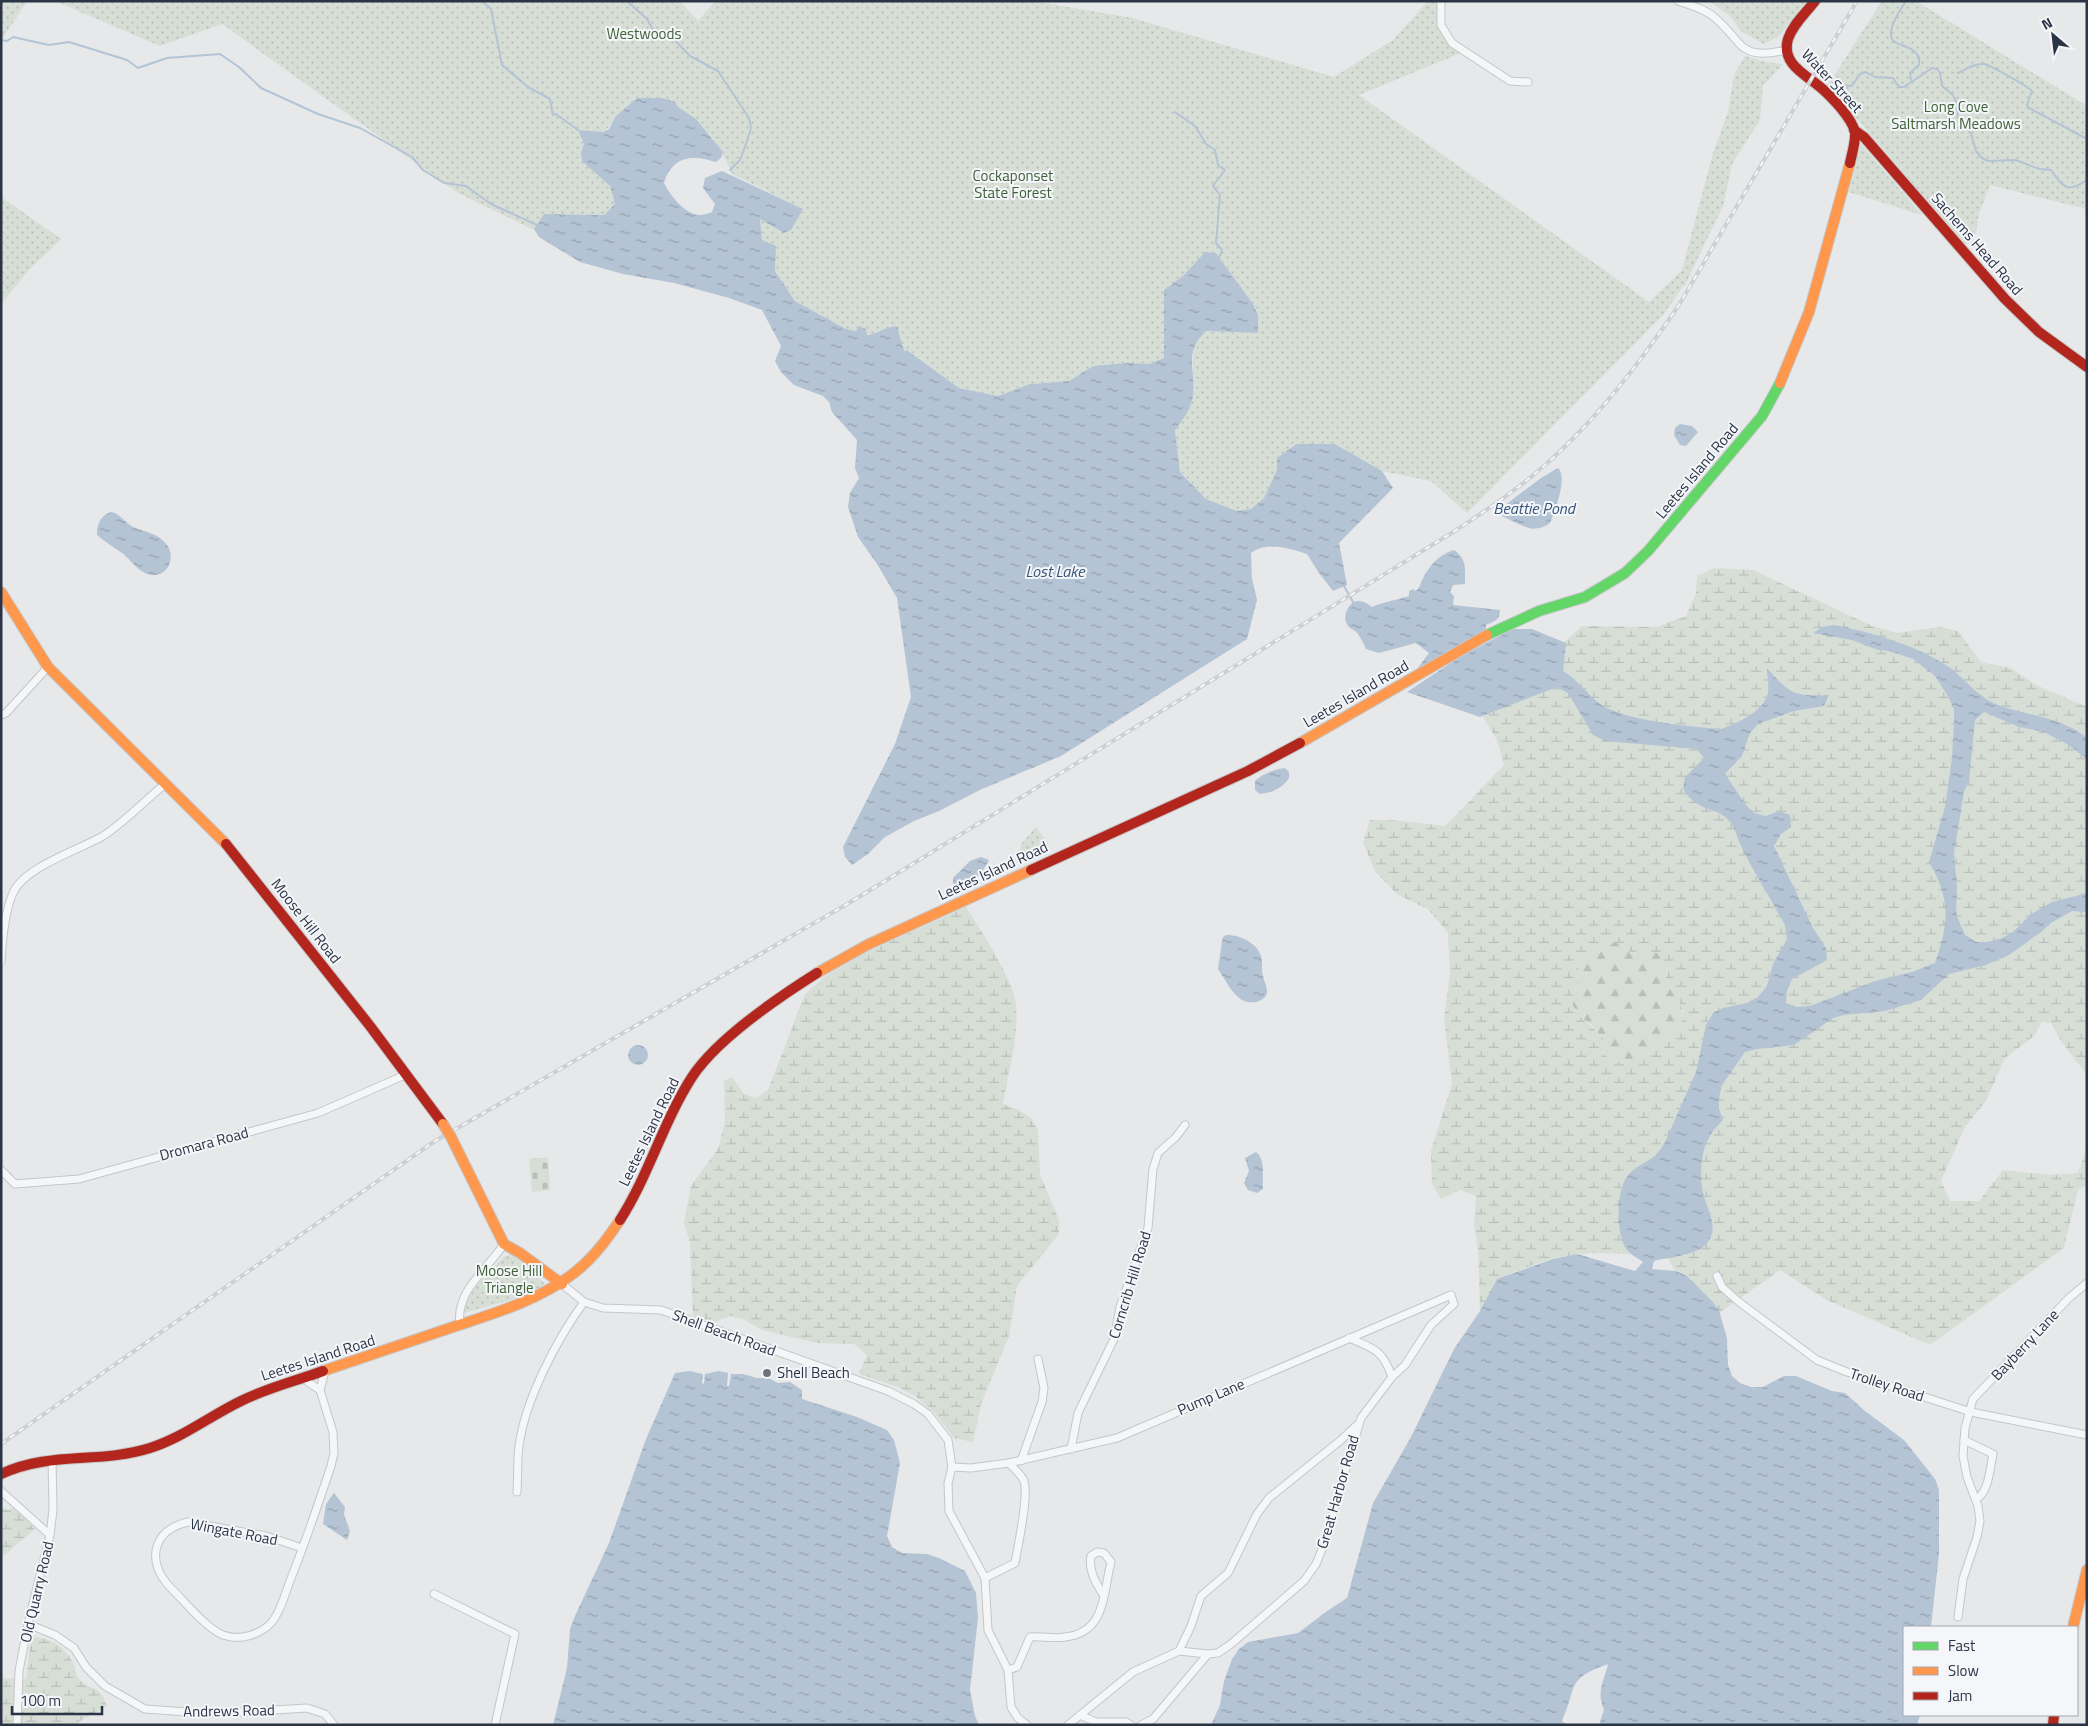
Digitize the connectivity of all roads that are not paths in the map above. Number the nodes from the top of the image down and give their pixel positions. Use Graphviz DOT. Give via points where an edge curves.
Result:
graph roads {
  1 [pos="1441,1"];
  2 [pos="1678,1"];
  3 [pos="1815,1"];
  4 [pos="1787,50"];
  5 [pos="1528,82"];
  6 [pos="1854,130"];
  7 [pos="2087,367"];
  8 [pos="1,592"];
  9 [pos="48,667"];
  10 [pos="1,715"];
  11 [pos="165,784"];
  12 [pos="1,962"];
  13 [pos="405,1075"];
  14 [pos="1185,1125"];
  15 [pos="1,1170"];
  16 [pos="504,1244"];
  17 [pos="1717,1276"];
  18 [pos="2087,1283"];
  19 [pos="562,1284"];
  20 [pos="584,1302"];
  21 [pos="1454,1304"];
  22 [pos="460,1325"];
  23 [pos="1349,1338"];
  24 [pos="1038,1359"];
  25 [pos="325,1371"];
  26 [pos="1392,1377"];
  27 [pos="305,1378"];
  28 [pos="320,1390"];
  29 [pos="1970,1412"];
  30 [pos="1358,1424"];
  31 [pos="2087,1434"];
  32 [pos="1964,1440"];
  33 [pos="1071,1449"];
  34 [pos="52,1459"];
  35 [pos="1021,1461"];
  36 [pos="1009,1463"];
  37 [pos="952,1467"];
  38 [pos="1,1474"];
  39 [pos="1,1492"];
  40 [pos="517,1492"];
  41 [pos="1976,1499"];
  42 [pos="50,1535"];
  43 [pos="302,1548"];
  44 [pos="2087,1570"];
  45 [pos="2086,1574"];
  46 [pos="985,1578"];
  47 [pos="434,1594"];
  48 [pos="1104,1596"];
  49 [pos="1958,1617"];
  50 [pos="28,1624"];
  51 [pos="2073,1626"];
  52 [pos="1179,1651"];
  53 [pos="1208,1654"];
  54 [pos="1008,1670"];
  55 [pos="1080,1715"];
  56 [pos="1096,1724"];
  57 [pos="17,1725"];
  58 [pos="334,1725"];
  59 [pos="495,1725"];
  60 [pos="1027,1725"];
  61 [pos="1068,1725"];
  62 [pos="1131,1725"];
  63 [pos="1141,1725"];
  1 -- 5 [label="street" via="1441,25 1452,43 1510,81"];
  2 -- 4 [label="street" via="1712,15 1738,44 1748,50 1768,54"];
  3 -- 4 [label="main road, Water Street" via="1791,32"];
  4 -- 6 [label="main road, Water Street" via="1796,69 1827,93 1850,120"];
  6 -- 7 [label="main road, Sachems Head Road" via="1864,137 2020,315"];
  6 -- 19 [label="main road, Leetes Island Road" via="1854,145 1816,286 1801,332 1769,406 1748,435 1637,562 1614,581 1585,597 1499,628 1248,771 859,949 803,981 729,1038 698,1070 678,1101 617,1227 593,1258"];
  8 -- 9 [label="main road, Moose Hill Road"];
  9 -- 10 [label="street"];
  9 -- 11 [label="main road, Moose Hill Road"];
  11 -- 12 [label="street" via="104,835 28,876 13,892"];
  11 -- 13 [label="main road, Moose Hill Road" via="229,847"];
  13 -- 15 [label="street, Dromara Road" via="318,1113 79,1179 15,1184"];
  13 -- 16 [label="main road, Moose Hill Road, bridge" via="451,1137"];
  14 -- 33 [label="street, Corncrib Hill Road" via="1158,1153 1153,1169 1148,1228 1120,1307 1114,1339 1078,1413"];
  16 -- 19 [label="main road"];
  16 -- 22 [label="street" via="468,1290 461,1306"];
  17 -- 29 [label="street, Trolley Road" via="1722,1287 1739,1302 1817,1360"];
  18 -- 29 [label="street, Bayberry Lane" via="1973,1399"];
  19 -- 20 [label="street, Shell Beach Road"];
  19 -- 22 [label="main road, Leetes Island Road" via="532,1300"];
  20 -- 37 [label="street, Shell Beach Road" via="603,1308 661,1310 888,1391 928,1414 944,1433"];
  20 -- 40 [label="street" via="545,1369 531,1401 519,1445"];
  21 -- 23 [label="street, Pump Lane" via="1451,1295"];
  21 -- 26 [label="street, Great Harbor Road" via="1431,1325 1405,1365"];
  22 -- 25 [label="main road, Leetes Island Road"];
  23 -- 26 [label="street" via="1376,1349"];
  23 -- 33 [label="street, Pump Lane" via="1117,1438"];
  24 -- 35 [label="street" via="1044,1388 1042,1402"];
  25 -- 27 [label="main road, Leetes Island Road"];
  25 -- 28 [label="street"];
  26 -- 30 [label="street, Great Harbor Road"];
  27 -- 28 [label="street"];
  27 -- 34 [label="main road, Leetes Island Road" via="243,1399 172,1439 147,1449 112,1456"];
  28 -- 43 [label="street, Wingate Road" via="333,1432 334,1453"];
  29 -- 31 [label="street, Trolley Road"];
  29 -- 32 [label="street, Bayberry Lane"];
  30 -- 52 [label="street" via="1269,1498 1257,1514 1228,1572 1201,1596 1192,1626"];
  30 -- 53 [label="street, Great Harbor Road" via="1324,1547 1316,1564 1304,1581 1242,1636 1218,1653"];
  32 -- 41 [label="street, Bayberry Lane" via="1964,1463"];
  32 -- 41 [label="street" via="1993,1454 1983,1494"];
  33 -- 35 [label="street, Pump Lane"];
  34 -- 38 [label="main road, Leetes Island Road" via="29,1462"];
  34 -- 42 [label="street, Old Quarry Road"];
  35 -- 36 [label="street, Pump Lane"];
  36 -- 37 [label="street, Pump Lane"];
  36 -- 46 [label="street" via="1024,1482 1015,1563"];
  37 -- 46 [label="street, Shell Beach Road" via="948,1483 949,1511"];
  39 -- 42 [label="street"];
  41 -- 49 [label="street, Bayberry Lane" via="1979,1529 1963,1579"];
  42 -- 50 [label="street, Old Quarry Road"];
  43 -- 43 [label="street, Wingate Road" via="273,1620 258,1633 243,1637 221,1634 207,1624 163,1579 155,1556 166,1531 188,1522 266,1536"];
  44 -- 45 [label="main road"];
  45 -- 51 [label="main road"];
  46 -- 54 [label="street" via="988,1630"];
  47 -- 59 [label="street" via="515,1634"];
  48 -- 48 [label="street" via="1111,1562 1104,1553 1098,1552 1091,1556 1090,1564 1096,1584"];
  48 -- 54 [label="street" via="1101,1612 1084,1631 1064,1638 1030,1637 1016,1667"];
  50 -- 57 [label="street, Old Quarry Road" via="20,1671"];
  50 -- 58 [label="street, Andrews Road" via="55,1635 74,1648 86,1668 105,1686 145,1709 218,1713 307,1708 324,1714"];
  52 -- 53 [label="street, Great Harbor Road"];
  52 -- 55 [label="street" via="1133,1672"];
  53 -- 63 [label="street, Great Harbor Road" via="1152,1719"];
  54 -- 60 [label="street" via="1011,1707"];
  55 -- 56 [label="street"];
  55 -- 61 [label="street"];
  56 -- 62 [label="street" via="1126,1722"];
}
